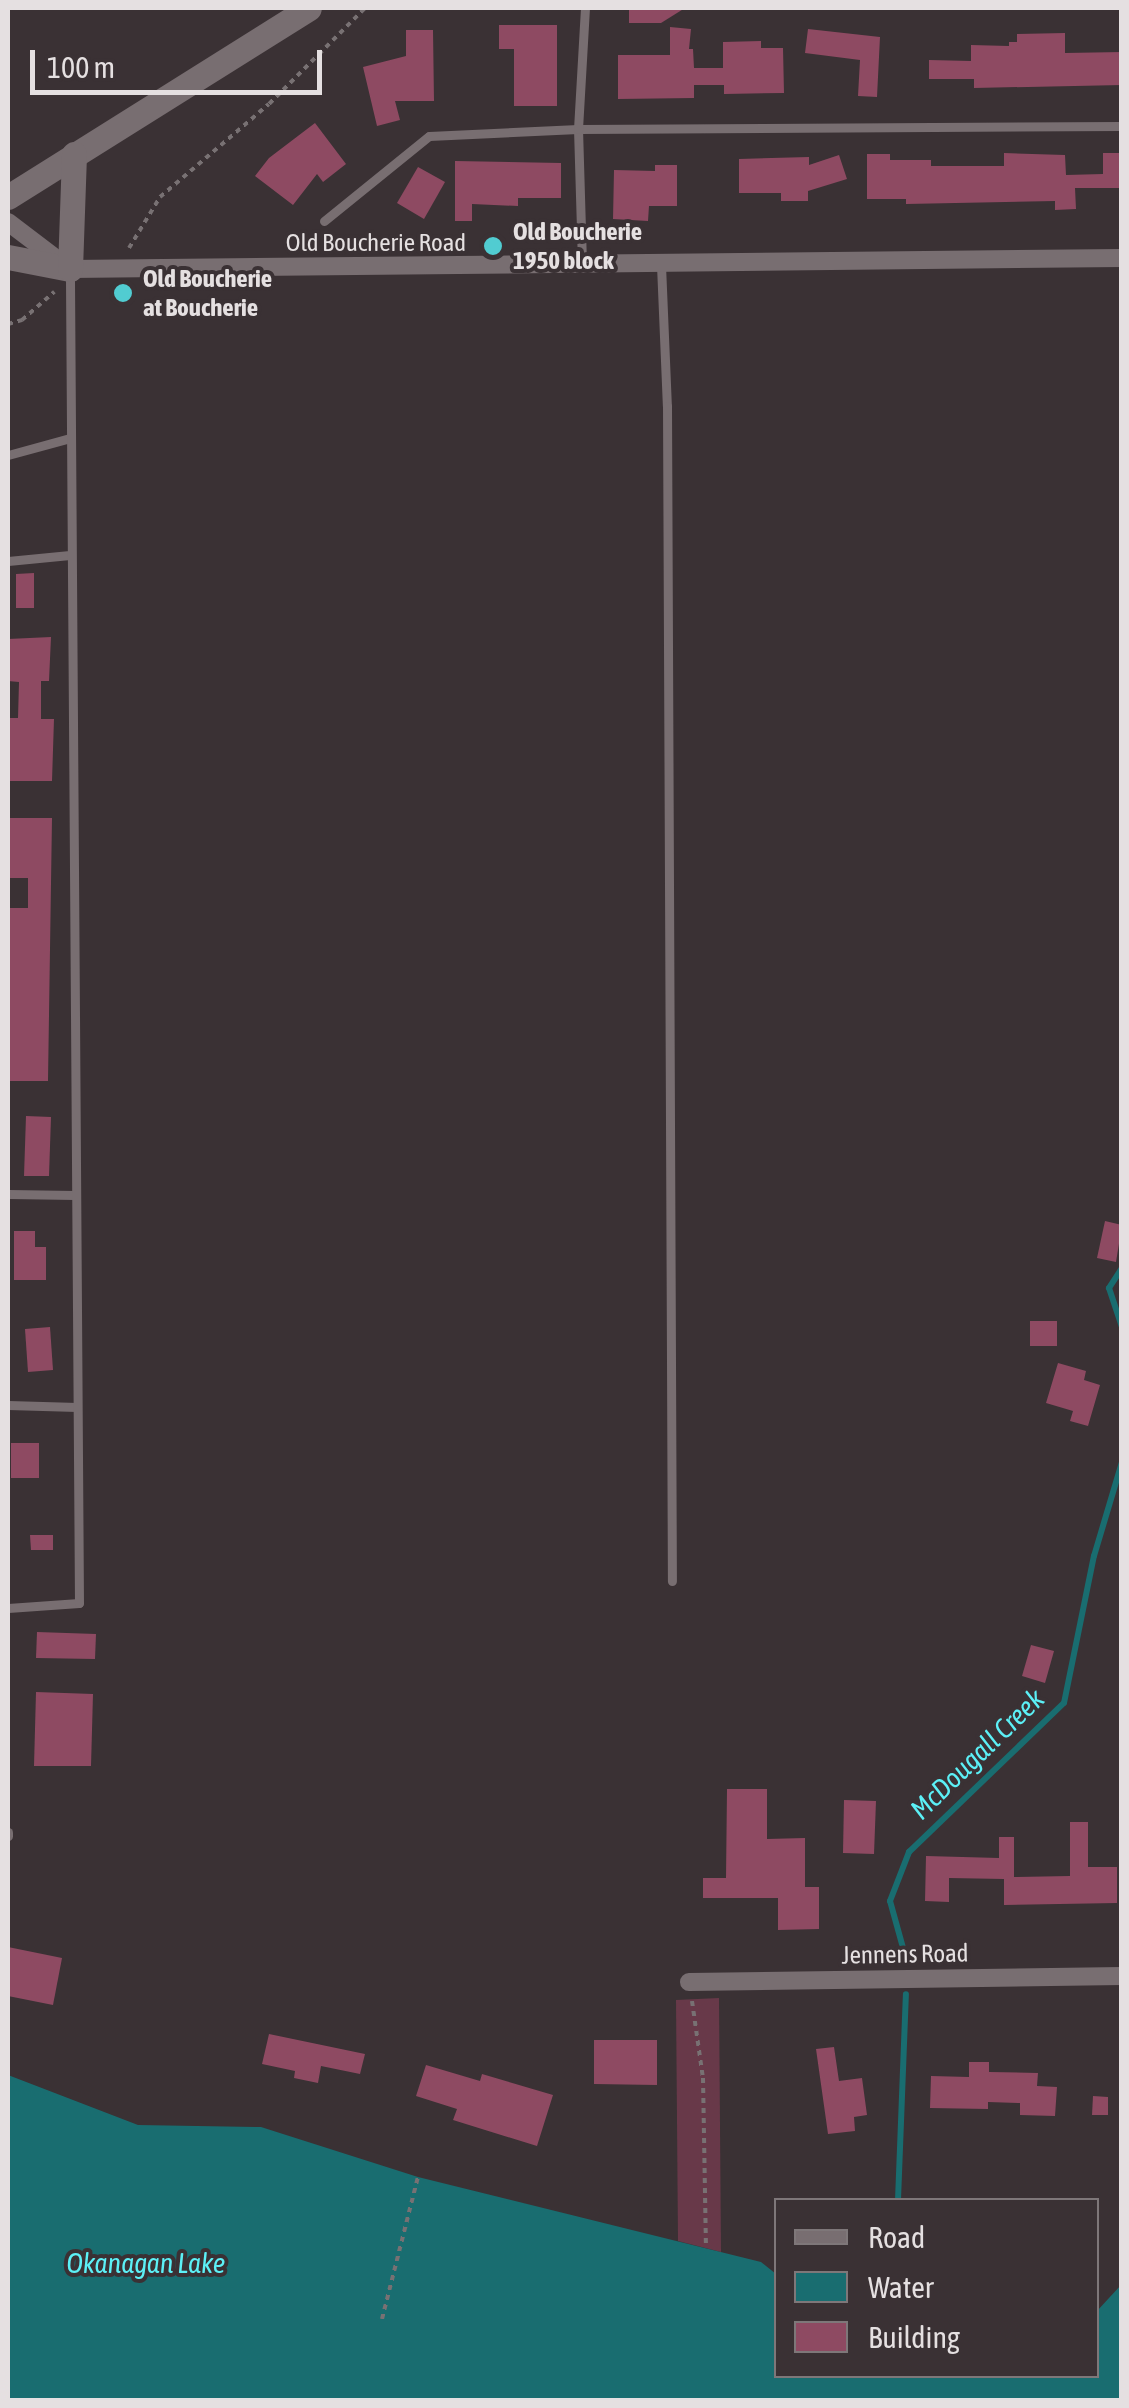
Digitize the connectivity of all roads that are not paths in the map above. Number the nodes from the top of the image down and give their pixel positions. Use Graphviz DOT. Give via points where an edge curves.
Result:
graph roads {
  1 [pos="310,8"];
  2 [pos="585,8"];
  3 [pos="1122,126"];
  4 [pos="578,128"];
  5 [pos="74,154"];
  6 [pos="8,196"];
  7 [pos="324,221"];
  8 [pos="8,222"];
  9 [pos="8,257"];
  10 [pos="1122,258"];
  11 [pos="661,265"];
  12 [pos="582,266"];
  13 [pos="70,269"];
  14 [pos="70,438"];
  15 [pos="8,454"];
  16 [pos="70,556"];
  17 [pos="8,561"];
  18 [pos="8,1194"];
  19 [pos="75,1195"];
  20 [pos="8,1405"];
  21 [pos="77,1406"];
  22 [pos="672,1581"];
  23 [pos="8,1608"];
  24 [pos="1122,1976"];
  25 [pos="689,1982"];
  1 -- 5 [label="main road"];
  2 -- 4 [label="lane"];
  3 -- 4 [label="lane"];
  4 -- 7 [label="lane" via="429,136"];
  4 -- 12 [label="lane"];
  5 -- 6 [label="main road"];
  5 -- 13 [label="main road"];
  8 -- 13 [label="street"];
  9 -- 13 [label="main road"];
  10 -- 11 [label="street, Old Boucherie Road"];
  11 -- 12 [label="street, Old Boucherie Road"];
  11 -- 22 [label="lane"];
  12 -- 13 [label="street, Old Boucherie Road"];
  13 -- 14 [label="lane"];
  14 -- 15 [label="lane"];
  14 -- 16 [label="lane"];
  16 -- 17 [label="lane"];
  16 -- 19 [label="lane"];
  18 -- 19 [label="lane"];
  19 -- 21 [label="lane"];
  20 -- 21 [label="lane"];
  21 -- 23 [label="lane" via="79,1603"];
  24 -- 25 [label="street, Jennens Road"];
}
